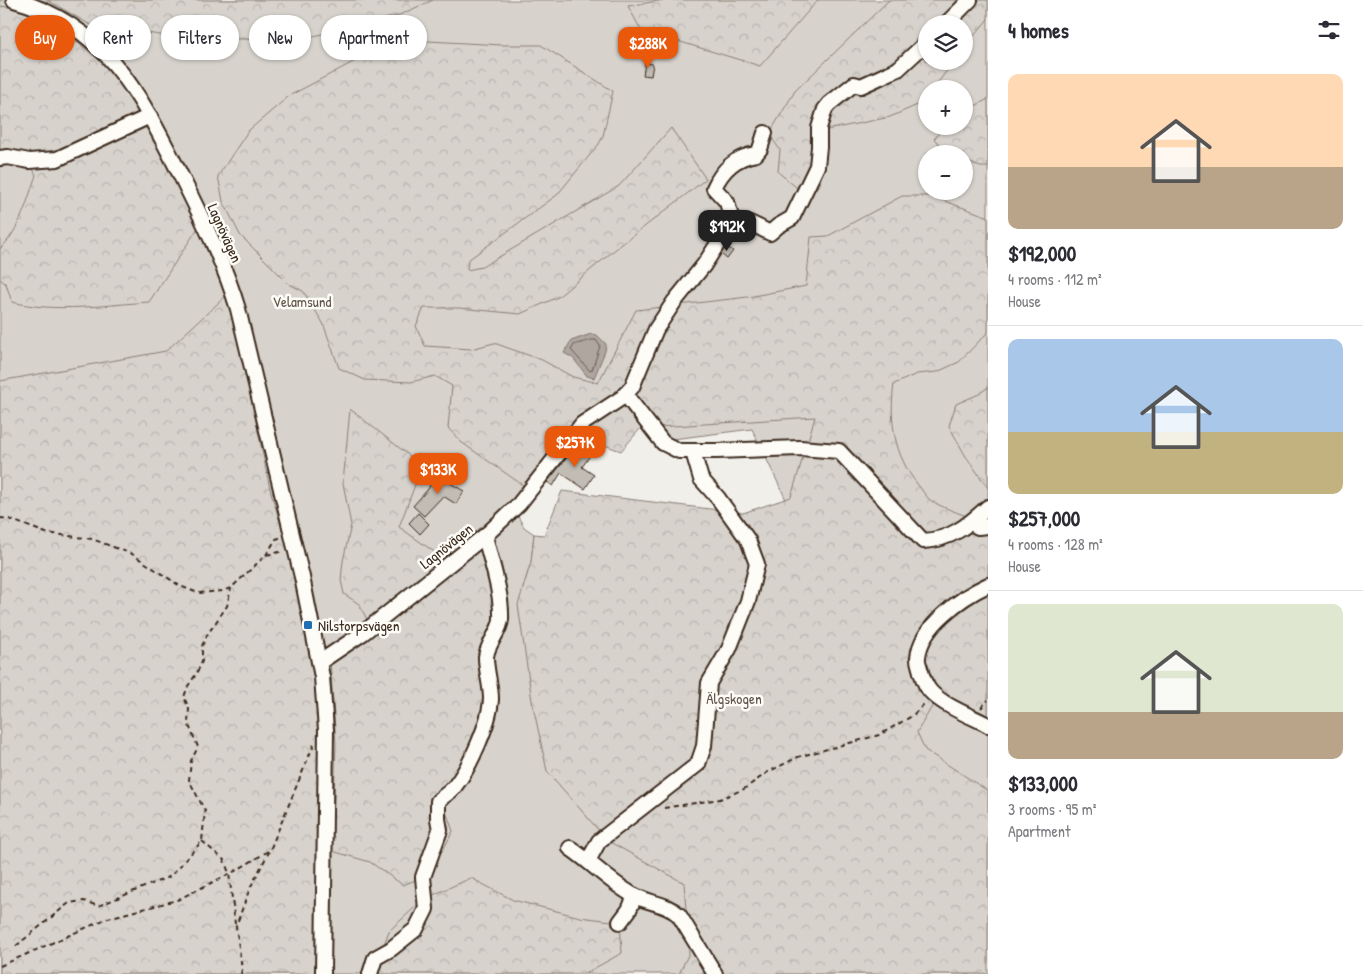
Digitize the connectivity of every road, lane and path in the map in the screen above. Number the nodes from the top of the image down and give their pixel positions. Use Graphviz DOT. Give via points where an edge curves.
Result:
graph roads {
  1 [pos="14,0"];
  2 [pos="970,0"];
  3 [pos="955,15"];
  4 [pos="918,50"];
  5 [pos="150,116"];
  6 [pos="765,133"];
  7 [pos="0,158"];
  8 [pos="730,221"];
  9 [pos="625,394"];
  10 [pos="693,452"];
  11 [pos="988,507"];
  12 [pos="0,518"];
  13 [pos="971,523"];
  14 [pos="988,526"];
  15 [pos="290,533"];
  16 [pos="487,534"];
  17 [pos="286,551"];
  18 [pos="266,555"];
  19 [pos="988,585"];
  20 [pos="231,588"];
  21 [pos="320,662"];
  22 [pos="935,695"];
  23 [pos="988,725"];
  24 [pos="326,730"];
  25 [pos="664,808"];
  26 [pos="202,841"];
  27 [pos="570,848"];
  28 [pos="270,850"];
  29 [pos="588,861"];
  30 [pos="229,873"];
  31 [pos="635,896"];
  32 [pos="620,922"];
  33 [pos="236,926"];
  34 [pos="16,946"];
  35 [pos="0,966"];
  36 [pos="241,974"];
  37 [pos="323,974"];
  38 [pos="370,974"];
  39 [pos="715,974"];
  1 -- 5 [label="street, Lagnövägen" via="33,5 58,18 88,39 120,70"];
  2 -- 3 [label="street"];
  4 -- 8 [label="street" via="898,69 861,86 854,84 828,104 819,128 817,166 792,218 770,234 752,223"];
  5 -- 7 [label="street" via="57,159"];
  5 -- 15 [label="street, Lagnövägen" via="208,231 229,281"];
  6 -- 8 [label="street" via="756,154 735,162 724,171 714,188 727,202"];
  8 -- 9 [label="street, Lagnövägen" via="704,265 656,329 637,378"];
  9 -- 10 [label="street" via="663,443 679,451"];
  9 -- 16 [label="street, Lagnövägen" via="582,424 519,504"];
  10 -- 13 [label="street" via="800,448 839,451 923,541 938,540"];
  10 -- 29 [label="street" via="701,479 748,540 757,564 748,601 729,649 708,684 704,746 698,764 599,841"];
  11 -- 13 [label="street"];
  12 -- 20 [label="path" via="46,534 92,539 132,554 180,586 198,593"];
  13 -- 14 [label="street" via="978,527"];
  15 -- 18 [label="path" via="276,539"];
  15 -- 21 [label="street, Lagnövägen"];
  16 -- 21 [label="street, Lagnövägen" via="363,633"];
  16 -- 38 [label="street" via="501,620 486,656 491,685 489,715 463,774 454,788 438,801 440,830 423,877 426,909 416,929 391,950 375,958"];
  17 -- 18 [label="path"];
  18 -- 20 [label="path"];
  19 -- 22 [label="street" via="942,614 924,638 917,658 922,676"];
  20 -- 26 [label="path" via="227,606 202,646 202,660 184,697 189,709 188,723 198,747 190,761 189,780 205,811"];
  21 -- 24 [label="street, Lagnövägen"];
  22 -- 23 [label="street"];
  22 -- 25 [label="path" via="912,716 879,735 798,757 744,789 720,799"];
  24 -- 28 [label="path" via="314,742"];
  24 -- 37 [label="street, Lagnövägen"];
  26 -- 30 [label="path" via="224,860"];
  26 -- 34 [label="path" via="171,876 98,906 84,901 69,903"];
  27 -- 29 [label="street"];
  28 -- 30 [label="path"];
  28 -- 33 [label="path" via="250,888"];
  29 -- 31 [label="street"];
  30 -- 33 [label="path"];
  30 -- 35 [label="path" via="177,900 108,918"];
  31 -- 32 [label="street" via="630,910"];
  31 -- 39 [label="street" via="671,908 679,915"];
  33 -- 36 [label="path"];
}
